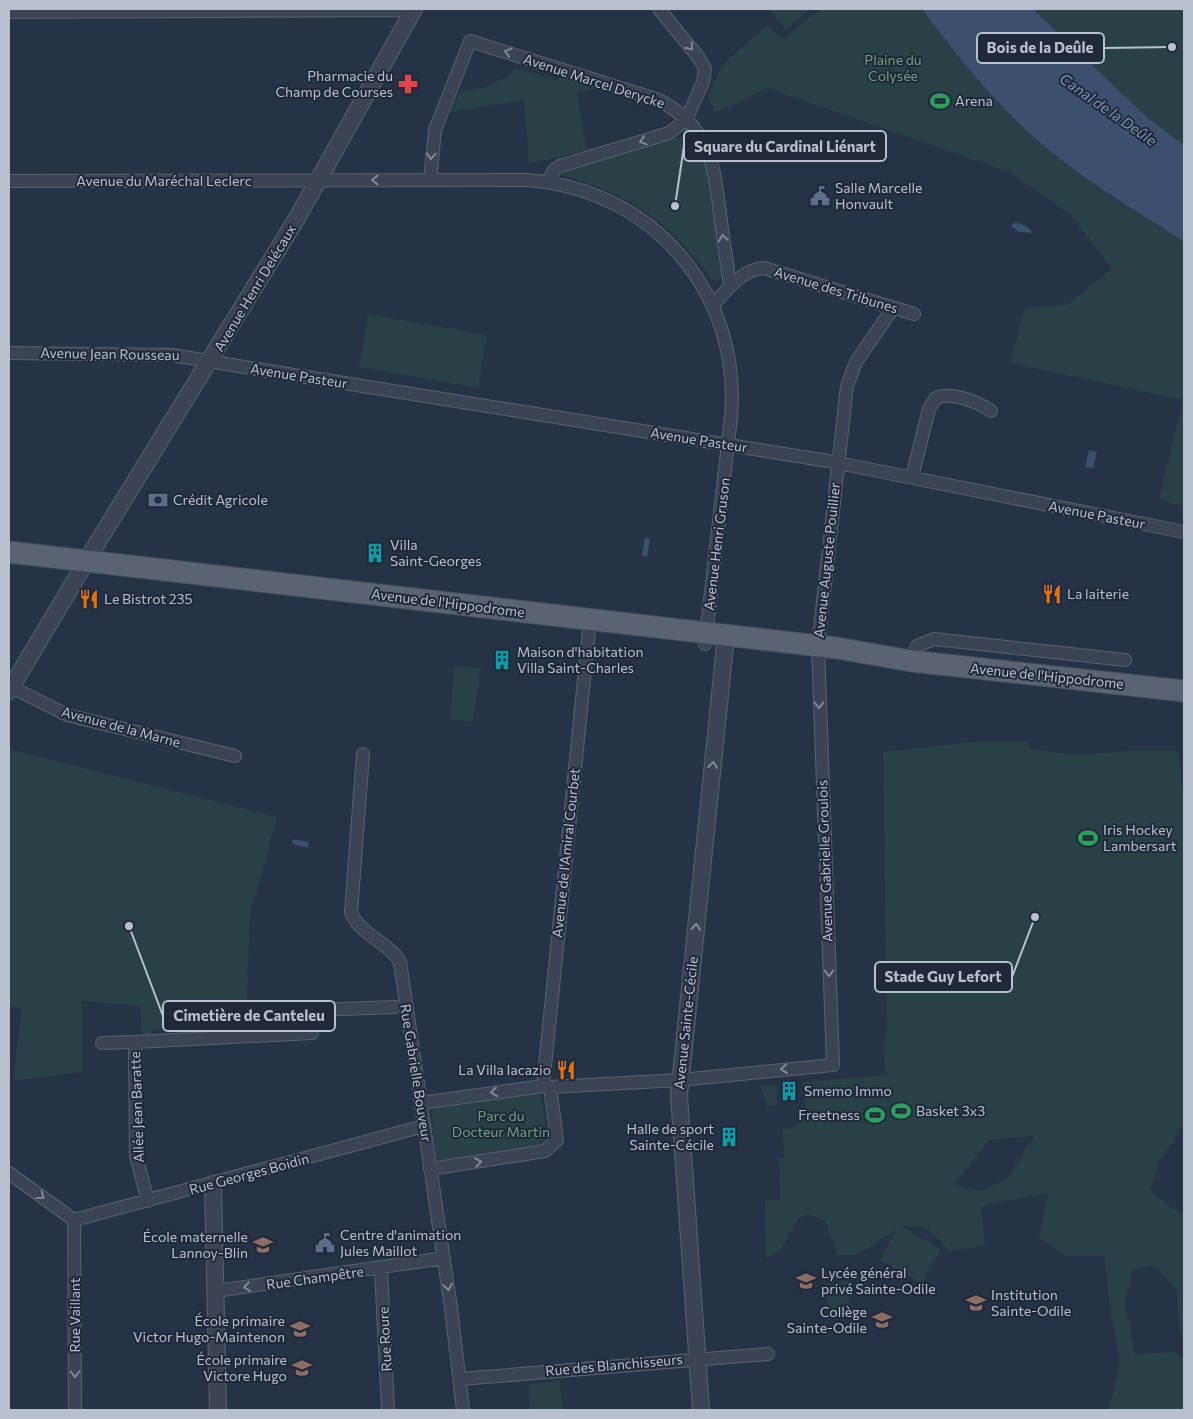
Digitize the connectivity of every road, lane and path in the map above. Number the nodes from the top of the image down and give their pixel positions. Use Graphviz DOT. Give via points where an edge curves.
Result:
graph roads {
  1 [pos="659,9"];
  2 [pos="192,10"];
  3 [pos="9,12"];
  4 [pos="412,12"];
  5 [pos="686,120"];
  6 [pos="318,180"];
  7 [pos="430,180"];
  8 [pos="9,181"];
  9 [pos="548,182"];
  10 [pos="730,286"];
  11 [pos="713,306"];
  12 [pos="893,308"];
  13 [pos="914,314"];
  14 [pos="9,353"];
  15 [pos="212,360"];
  16 [pos="991,411"];
  17 [pos="728,445"];
  18 [pos="838,463"];
  19 [pos="912,478"];
  20 [pos="1184,532"];
  21 [pos="9,552"];
  22 [pos="9,561"];
  23 [pos="84,565"];
  24 [pos="589,624"];
  25 [pos="716,640"];
  26 [pos="818,651"];
  27 [pos="1125,660"];
  28 [pos="911,661"];
  29 [pos="10,689"];
  30 [pos="1184,691"];
  31 [pos="363,754"];
  32 [pos="235,756"];
  33 [pos="396,1007"];
  34 [pos="135,1042"];
  35 [pos="102,1043"];
  36 [pos="680,1080"];
  37 [pos="546,1087"];
  38 [pos="421,1103"];
  39 [pos="424,1126"];
  40 [pos="430,1169"];
  41 [pos="9,1173"];
  42 [pos="213,1184"];
  43 [pos="148,1201"];
  44 [pos="74,1220"];
  45 [pos="444,1258"];
  46 [pos="382,1269"];
  47 [pos="216,1291"];
  48 [pos="768,1354"];
  49 [pos="698,1359"];
  50 [pos="460,1379"];
  51 [pos="74,1410"];
  52 [pos="218,1410"];
  53 [pos="388,1410"];
  54 [pos="464,1410"];
  55 [pos="701,1410"];
  1 -- 5 [label="street, one-way" via="705,69 703,82"];
  2 -- 3 [label="street"];
  2 -- 4 [label="street"];
  4 -- 6 [label="street, Avenue Henri Delécaux"];
  5 -- 7 [label="street, Avenue Marcel Derycke, one-way" via="659,100 470,41 434,130"];
  5 -- 9 [label="street, one-way" via="669,133 560,166"];
  10 -- 5 [label="street, Avenue Marcel Derycke, one-way" via="712,159 699,134"];
  7 -- 6 [label="street, Avenue du Maréchal Leclerc, one-way"];
  6 -- 8 [label="street, Avenue du Maréchal Leclerc"];
  6 -- 15 [label="street, Avenue Henri Delécaux"];
  7 -- 9 [label="street, Avenue du Maréchal Leclerc"];
  9 -- 11 [label="street, Avenue Henri Gruson" via="598,196 644,222 679,253"];
  10 -- 11 [label="street, Avenue des Tribunes"];
  10 -- 12 [label="street, Avenue des Tribunes" via="745,274 764,268"];
  11 -- 17 [label="street, Avenue Henri Gruson" via="724,335 732,373"];
  12 -- 13 [label="street, Avenue des Tribunes"];
  12 -- 18 [label="street, Avenue Auguste Pouillier" via="856,362 849,378"];
  14 -- 15 [label="street, Avenue Jean Rousseau" via="172,355"];
  15 -- 17 [label="street, Avenue Pasteur"];
  15 -- 23 [label="street, Avenue Henri Delécaux"];
  16 -- 19 [label="street" via="978,403 946,396 934,399"];
  17 -- 18 [label="street, Avenue Pasteur"];
  17 -- 25 [label="street, Avenue Henri Gruson"];
  18 -- 19 [label="street, Avenue Pasteur"];
  18 -- 26 [label="street, Avenue Auguste Pouillier"];
  19 -- 20 [label="street, Avenue Pasteur"];
  21 -- 23 [label="main road, Avenue de l'Hippodrome"];
  22 -- 23 [label="main road, Avenue de l'Hippodrome"];
  23 -- 24 [label="main road, Avenue de l'Hippodrome"];
  23 -- 29 [label="street, Avenue Henri Delécaux"];
  24 -- 25 [label="main road, Avenue de l'Hippodrome"];
  24 -- 37 [label="street, Avenue de l'Amiral Courbet"];
  25 -- 26 [label="main road, Avenue de l'Hippodrome"];
  36 -- 25 [label="street, Avenue Sainte-Cécile, one-way"];
  26 -- 28 [label="main road, Avenue de l'Hippodrome" via="855,660 886,658"];
  26 -- 36 [label="street, Avenue Gabrielle Groulois, one-way" via="833,1065"];
  27 -- 28 [label="street, Avenue de l'Hippodrome" via="934,640 917,646"];
  28 -- 30 [label="main road, Avenue de l'Hippodrome"];
  29 -- 32 [label="street, Avenue de la Marne" via="67,715"];
  31 -- 38 [label="street, Rue Gabrielle Bouveur" via="352,912 356,921 392,950 400,962"];
  33 -- 34 [label="street, Allée Jean Baratte" via="313,1010 312,1033"];
  34 -- 35 [label="street, Allée Jean Baratte"];
  34 -- 43 [label="street, Allée Jean Baratte" via="136,1156"];
  36 -- 37 [label="street"];
  36 -- 49 [label="street, Avenue Sainte-Cécile"];
  37 -- 38 [label="street, one-way"];
  40 -- 37 [label="street, Avenue de l'Amiral Courbet, one-way" via="545,1151 557,1140"];
  38 -- 39 [label="street, Rue Gabrielle Bouveur"];
  39 -- 40 [label="street, Rue Gabrielle Bouveur"];
  39 -- 42 [label="street, Rue Georges Boidin"];
  40 -- 45 [label="street, Rue Gabrielle Bouveur"];
  41 -- 44 [label="street, one-way"];
  42 -- 43 [label="street, Rue Georges Boidin"];
  42 -- 47 [label="street"];
  43 -- 44 [label="street, Rue Georges Boidin"];
  44 -- 51 [label="street, Rue Vaillant, one-way"];
  45 -- 46 [label="street, Rue Champêtre"];
  45 -- 50 [label="street, Rue Gabrielle Bouveur, one-way"];
  46 -- 47 [label="street, Rue Champêtre, one-way"];
  46 -- 53 [label="street, Rue Roure"];
  47 -- 52 [label="street"];
  48 -- 49 [label="street, Rue des Blanchisseurs"];
  49 -- 50 [label="street, Rue des Blanchisseurs"];
  49 -- 55 [label="street, Avenue Sainte-Cécile"];
  50 -- 54 [label="street, Rue Gabrielle Bouveur"];
}
